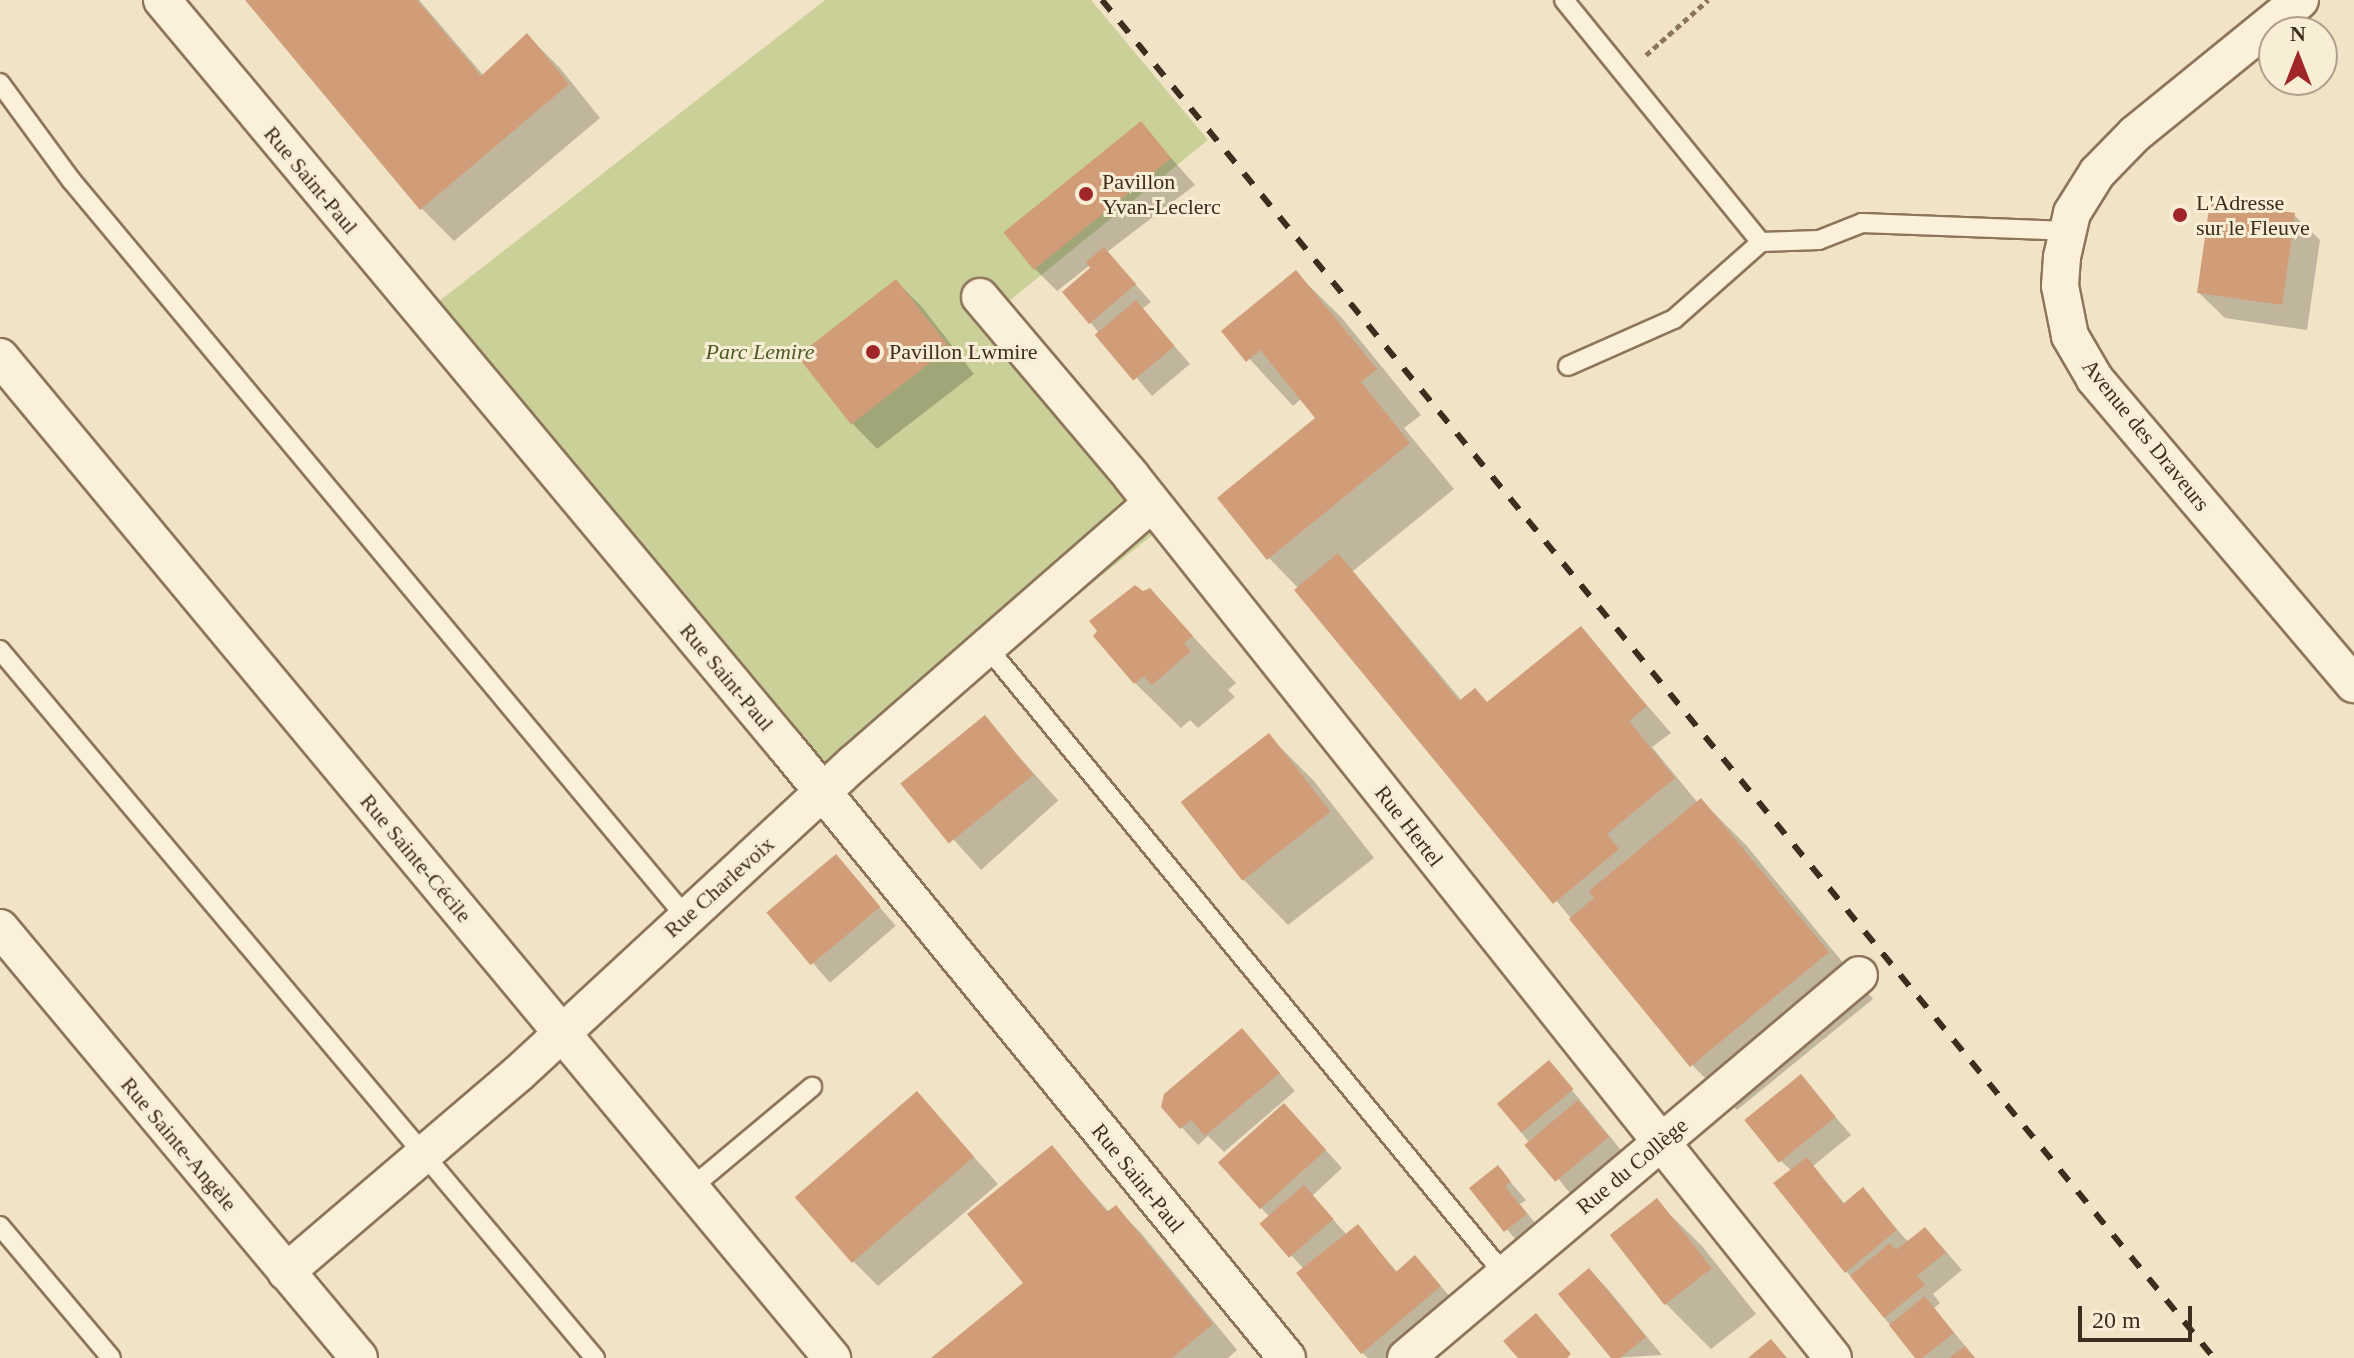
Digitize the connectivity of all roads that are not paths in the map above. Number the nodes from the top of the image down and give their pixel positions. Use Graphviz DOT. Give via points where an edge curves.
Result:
graph roads {
  1 [pos="162,0"];
  2 [pos="1564,0"];
  3 [pos="2300,0"];
  4 [pos="0,83"];
  5 [pos="2067,231"];
  6 [pos="1761,242"];
  7 [pos="980,297"];
  8 [pos="0,357"];
  9 [pos="1568,366"];
  10 [pos="1152,503"];
  11 [pos="987,647"];
  12 [pos="0,650"];
  13 [pos="2354,684"];
  14 [pos="823,792"];
  15 [pos="686,917"];
  16 [pos="0,928"];
  17 [pos="1859,975"];
  18 [pos="561,1032"];
  19 [pos="812,1087"];
  20 [pos="1660,1141"];
  21 [pos="424,1154"];
  22 [pos="691,1188"];
  23 [pos="0,1226"];
  24 [pos="286,1272"];
  25 [pos="1504,1274"];
  26 [pos="111,1358"];
  27 [pos="359,1358"];
  28 [pos="595,1358"];
  29 [pos="832,1358"];
  30 [pos="1287,1358"];
  31 [pos="1406,1358"];
  32 [pos="1833,1358"];
  1 -- 14 [label="street, Rue Saint-Paul"];
  2 -- 6 [label="lane"];
  3 -- 5 [label="street, Avenue des Draveurs" via="2120,147 2087,184"];
  4 -- 15 [label="lane" via="71,180"];
  5 -- 6 [label="lane" via="1862,223 1819,240"];
  5 -- 13 [label="street, Avenue des Draveurs" via="2061,298 2066,326 2083,361"];
  6 -- 9 [label="lane" via="1674,319"];
  7 -- 10 [label="street, Rue Hertel"];
  8 -- 18 [label="street, Rue Sainte-Cécile"];
  10 -- 11 [label="street, Rue Charlevoix"];
  10 -- 20 [label="street, Rue Hertel"];
  11 -- 14 [label="street, Rue Charlevoix"];
  11 -- 25 [label="lane"];
  12 -- 21 [label="lane"];
  14 -- 15 [label="street, Rue Charlevoix"];
  14 -- 30 [label="street, Rue Saint-Paul"];
  15 -- 18 [label="street, Rue Charlevoix"];
  16 -- 24 [label="street, Rue Sainte-Angèle"];
  17 -- 20 [label="street, Rue du Collège"];
  18 -- 21 [label="street, Rue Charlevoix"];
  18 -- 22 [label="street, Rue Sainte-Cécile"];
  19 -- 22 [label="lane"];
  20 -- 25 [label="street, Rue du Collège"];
  20 -- 32 [label="street, Rue Hertel"];
  21 -- 24 [label="street, Rue Charlevoix"];
  21 -- 28 [label="lane"];
  22 -- 29 [label="street, Rue Sainte-Cécile"];
  23 -- 26 [label="lane"];
  24 -- 27 [label="street, Rue Sainte-Angèle"];
  25 -- 31 [label="street, Rue du Collège"];
}
